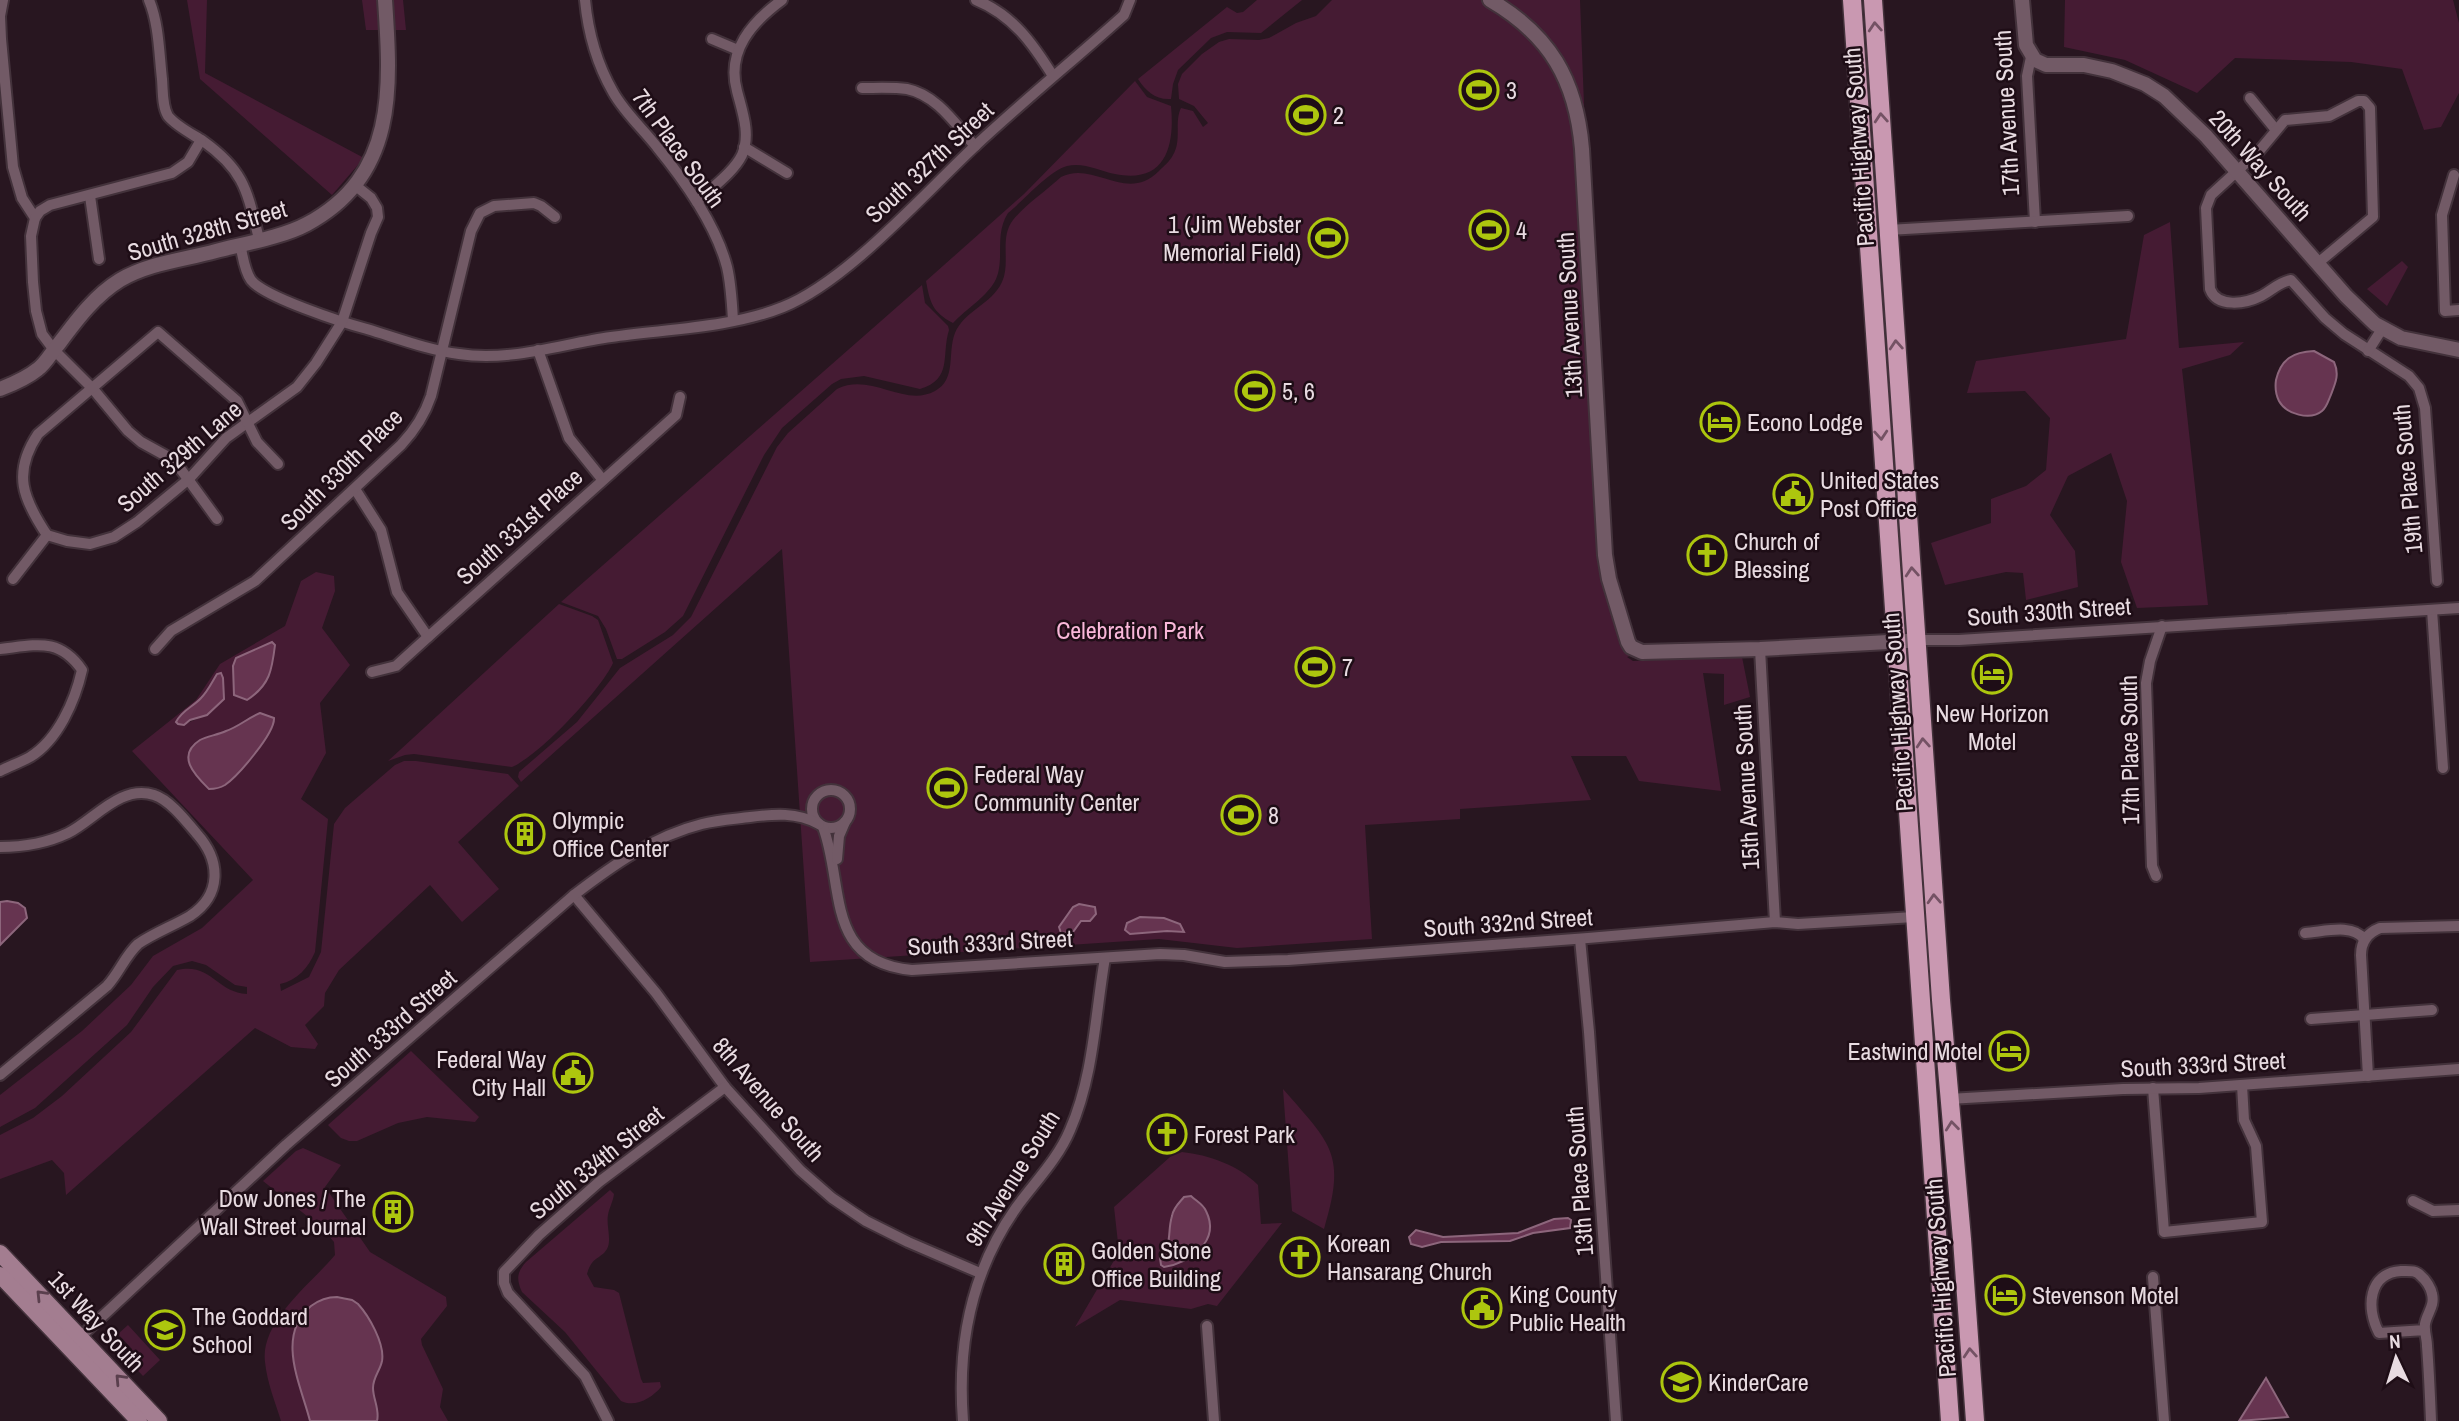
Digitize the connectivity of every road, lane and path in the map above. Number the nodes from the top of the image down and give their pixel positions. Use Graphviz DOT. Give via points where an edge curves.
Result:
graph roads {
  1 [pos="3,0"];
  2 [pos="149,0"];
  3 [pos="385,0"];
  4 [pos="585,0"];
  5 [pos="782,0"];
  6 [pos="976,0"];
  7 [pos="1130,0"];
  8 [pos="1490,0"];
  9 [pos="1852,0"];
  10 [pos="1873,0"];
  11 [pos="2022,0"];
  12 [pos="712,39"];
  13 [pos="738,50"];
  14 [pos="2031,57"];
  15 [pos="1053,76"];
  16 [pos="862,88"];
  17 [pos="2250,98"];
  18 [pos="2276,130"];
  19 [pos="201,140"];
  20 [pos="975,146"];
  21 [pos="744,147"];
  22 [pos="2236,171"];
  23 [pos="787,173"];
  24 [pos="2454,175"];
  25 [pos="356,186"];
  26 [pos="90,195"];
  27 [pos="697,202"];
  28 [pos="555,216"];
  29 [pos="2127,216"];
  30 [pos="35,218"];
  31 [pos="2035,222"];
  32 [pos="1888,230"];
  33 [pos="259,239"];
  34 [pos="240,244"];
  35 [pos="99,259"];
  36 [pos="2318,263"];
  37 [pos="2459,310"];
  38 [pos="733,320"];
  39 [pos="342,322"];
  40 [pos="2382,329"];
  41 [pos="54,350"];
  42 [pos="538,350"];
  43 [pos="2459,350"];
  44 [pos="442,351"];
  45 [pos="2368,351"];
  46 [pos="0,389"];
  47 [pos="93,389"];
  48 [pos="680,397"];
  49 [pos="247,422"];
  50 [pos="278,464"];
  51 [pos="189,478"];
  52 [pos="602,479"];
  53 [pos="355,489"];
  54 [pos="217,519"];
  55 [pos="47,535"];
  56 [pos="13,579"];
  57 [pos="2437,580"];
  58 [pos="2459,608"];
  59 [pos="2432,610"];
  60 [pos="2162,626"];
  61 [pos="428,638"];
  62 [pos="1917,640"];
  63 [pos="1895,642"];
  64 [pos="0,649"];
  65 [pos="155,649"];
  66 [pos="1760,649"];
  67 [pos="1642,652"];
  68 [pos="372,673"];
  69 [pos="2443,768"];
  70 [pos="0,771"];
  71 [pos="816,797"];
  72 [pos="779,814"];
  73 [pos="845,822"];
  74 [pos="821,825"];
  75 [pos="0,847"];
  76 [pos="2156,876"];
  77 [pos="574,894"];
  78 [pos="836,894"];
  79 [pos="1914,917"];
  80 [pos="1775,922"];
  81 [pos="2459,926"];
  82 [pos="2305,933"];
  83 [pos="1580,939"];
  84 [pos="2364,939"];
  85 [pos="1105,958"];
  86 [pos="1918,984"];
  87 [pos="2432,1010"];
  88 [pos="2364,1014"];
  89 [pos="1942,1017"];
  90 [pos="2311,1019"];
  91 [pos="2459,1069"];
  92 [pos="0,1075"];
  93 [pos="2368,1076"];
  94 [pos="2242,1085"];
  95 [pos="725,1087"];
  96 [pos="2153,1088"];
  97 [pos="1949,1099"];
  98 [pos="2413,1201"];
  99 [pos="2459,1210"];
  100 [pos="0,1254"];
  101 [pos="980,1273"];
  102 [pos="0,1275"];
  103 [pos="2153,1276"];
  104 [pos="1207,1326"];
  105 [pos="2425,1330"];
  106 [pos="75,1342"];
  107 [pos="139,1421"];
  108 [pos="159,1421"];
  109 [pos="608,1421"];
  110 [pos="963,1421"];
  111 [pos="1214,1421"];
  112 [pos="1616,1421"];
  113 [pos="1950,1421"];
  114 [pos="1975,1421"];
  115 [pos="2164,1421"];
  116 [pos="2431,1421"];
  1 -- 30 [label="street" via="1,39 13,167 22,198"];
  2 -- 19 [label="street" via="158,35 166,111"];
  3 -- 25 [label="street, South 328th Street" via="388,90 381,134"];
  4 -- 27 [label="street, 7th Place South" via="598,60 614,95"];
  5 -- 13 [label="street" via="751,28"];
  6 -- 15 [label="street" via="1020,29"];
  7 -- 15 [label="street, South 327th Street" via="1124,15"];
  8 -- 67 [label="street, 13th Avenue South" via="1547,46 1565,75 1577,109 1605,555 1628,642"];
  9 -- 63 [label="main road, Pacific Highway South, one-way"];
  32 -- 10 [label="main road, Pacific Highway South, one-way"];
  11 -- 14 [label="street, 17th Avenue South"];
  12 -- 13 [label="street"];
  13 -- 21 [label="street" via="734,75 744,117"];
  14 -- 22 [label="street, 20th Way South" via="2046,65 2102,68 2153,89 2187,117"];
  14 -- 31 [label="street, 17th Avenue South" via="2027,76"];
  15 -- 20 [label="street, South 327th Street"];
  16 -- 20 [label="street" via="914,91 939,107"];
  17 -- 18 [label="street"];
  18 -- 22 [label="street"];
  18 -- 36 [label="street" via="2285,120 2329,116 2360,101 2370,108 2373,217"];
  19 -- 26 [label="street" via="188,162 172,173"];
  19 -- 33 [label="street" via="239,174"];
  20 -- 38 [label="street, South 327th Street" via="884,233 818,287 782,307"];
  21 -- 23 [label="street"];
  21 -- 27 [label="street" via="736,164"];
  22 -- 36 [label="street, 20th Way South"];
  22 -- 45 [label="street, 19th Place South" via="2206,205 2211,293 2223,302 2248,300 2291,280 2335,327"];
  24 -- 37 [label="street" via="2442,215 2445,311"];
  25 -- 33 [label="street, South 328th Street" via="305,225"];
  25 -- 39 [label="street, South 329th Lane" via="371,198 378,217"];
  26 -- 30 [label="street" via="50,205"];
  26 -- 35 [label="street, South 328th Street"];
  27 -- 38 [label="street, 7th Place South" via="727,267"];
  28 -- 44 [label="street, South 330th Place" via="534,203 494,206 480,213 471,231"];
  29 -- 31 [label="street"];
  30 -- 41 [label="street" via="31,236 36,311 42,334"];
  31 -- 32 [label="street"];
  62 -- 32 [label="main road, Pacific Highway South, one-way"];
  33 -- 34 [label="street, South 328th Street"];
  34 -- 39 [label="street" via="248,272 259,288"];
  34 -- 41 [label="street, South 328th Street" via="155,265 121,280 97,297"];
  36 -- 40 [label="street, 20th Way South"];
  38 -- 42 [label="street"];
  39 -- 44 [label="street"];
  39 -- 49 [label="street, South 329th Lane" via="297,387"];
  40 -- 43 [label="street, 20th Way South" via="2401,338"];
  40 -- 45 [label="street"];
  41 -- 46 [label="street, South 328th Street" via="32,373"];
  41 -- 47 [label="street"];
  42 -- 44 [label="street" via="485,356"];
  42 -- 52 [label="street" via="569,438"];
  44 -- 53 [label="street, South 330th Place" via="421,419"];
  45 -- 57 [label="street, 19th Place South" via="2412,379 2423,398"];
  47 -- 49 [label="street" via="158,332 237,401"];
  47 -- 51 [label="street" via="128,431 170,458"];
  47 -- 55 [label="street" via="38,434 28,449 22,486"];
  48 -- 52 [label="street, South 331st Place" via="676,415"];
  49 -- 50 [label="street" via="257,442"];
  49 -- 51 [label="street, South 329th Lane"];
  51 -- 54 [label="street"];
  51 -- 55 [label="street, South 329th Lane" via="114,537 90,544"];
  52 -- 61 [label="street, South 331st Place"];
  53 -- 61 [label="street" via="381,530 397,592"];
  53 -- 65 [label="street, South 330th Place" via="256,581 171,631"];
  55 -- 56 [label="street"];
  58 -- 59 [label="street, South 330th Street"];
  59 -- 60 [label="street, South 330th Street"];
  59 -- 69 [label="street"];
  60 -- 62 [label="street, South 330th Street"];
  60 -- 76 [label="street, 17th Place South" via="2146,683"];
  61 -- 68 [label="street, South 331st Place" via="396,666"];
  62 -- 63 [label="street, South 330th Street"];
  89 -- 62 [label="main road, Pacific Highway South, one-way"];
  63 -- 66 [label="street, South 330th Street"];
  63 -- 79 [label="main road, Pacific Highway South"];
  64 -- 70 [label="street" via="44,644 60,648 73,656 82,670 74,696 49,741"];
  66 -- 67 [label="street, South 330th Street"];
  66 -- 80 [label="street, 15th Avenue South"];
  71 -- 72 [label="street, South 333rd Street"];
  71 -- 73 [label="street" via="829,790 843,795 850,808"];
  71 -- 74 [label="street" via="812,811"];
  72 -- 74 [label="street, South 333rd Street"];
  72 -- 77 [label="street, South 333rd Street" via="685,830 615,863"];
  73 -- 74 [label="street" via="837,827"];
  73 -- 78 [label="street, South 333rd Street" via="837,843"];
  74 -- 78 [label="street, South 333rd Street" via="829,844"];
  75 -- 92 [label="street" via="55,838 114,802 149,794 159,797 187,822 206,845 214,863 215,882 211,895 192,914 138,944 107,986"];
  77 -- 95 [label="street, 8th Avenue South" via="656,993"];
  77 -- 106 [label="street, South 333rd Street" via="286,1145"];
  78 -- 85 [label="street, South 333rd Street" via="850,936 869,956 894,968"];
  79 -- 80 [label="street, South 332nd Street"];
  79 -- 86 [label="main road, Pacific Highway South"];
  79 -- 89 [label="main road" via="1925,923 1930,974"];
  80 -- 83 [label="street, South 332nd Street"];
  81 -- 84 [label="street" via="2380,928"];
  82 -- 84 [label="street" via="2349,930"];
  83 -- 85 [label="street, South 332nd Street" via="1234,962 1175,954"];
  83 -- 112 [label="street, 13th Place South"];
  84 -- 88 [label="street"];
  85 -- 101 [label="street, 9th Avenue South" via="1088,1074 1069,1134 1010,1217"];
  86 -- 97 [label="main road" via="1931,1033 1937,1089"];
  86 -- 113 [label="main road, Pacific Highway South"];
  87 -- 88 [label="street"];
  88 -- 90 [label="street"];
  88 -- 93 [label="street"];
  89 -- 97 [label="main road, Pacific Highway South"];
  91 -- 93 [label="street, South 333rd Street"];
  93 -- 94 [label="street, South 333rd Street"];
  94 -- 96 [label="street, South 333rd Street"];
  94 -- 96 [label="street" via="2244,1120 2256,1146 2262,1222 2164,1232"];
  95 -- 101 [label="street, 8th Avenue South" via="800,1170 832,1198 866,1221"];
  95 -- 109 [label="street, South 334th Street" via="598,1182 504,1272 512,1299 585,1376"];
  96 -- 97 [label="street, South 333rd Street"];
  114 -- 97 [label="main road, Pacific Highway South, one-way"];
  98 -- 99 [label="street" via="2433,1211"];
  106 -- 100 [label="main road, 1st Way South, one-way"];
  101 -- 110 [label="street, 9th Avenue South" via="963,1339"];
  102 -- 106 [label="main road, 1st Way South"];
  103 -- 115 [label="street"];
  104 -- 111 [label="street"];
  105 -- 105 [label="street" via="2432,1292 2420,1273 2391,1272 2380,1279 2372,1294 2371,1310 2379,1332"];
  105 -- 116 [label="street"];
  106 -- 107 [label="main road, 1st Way South"];
  108 -- 106 [label="main road, 1st Way South, one-way"];
}
